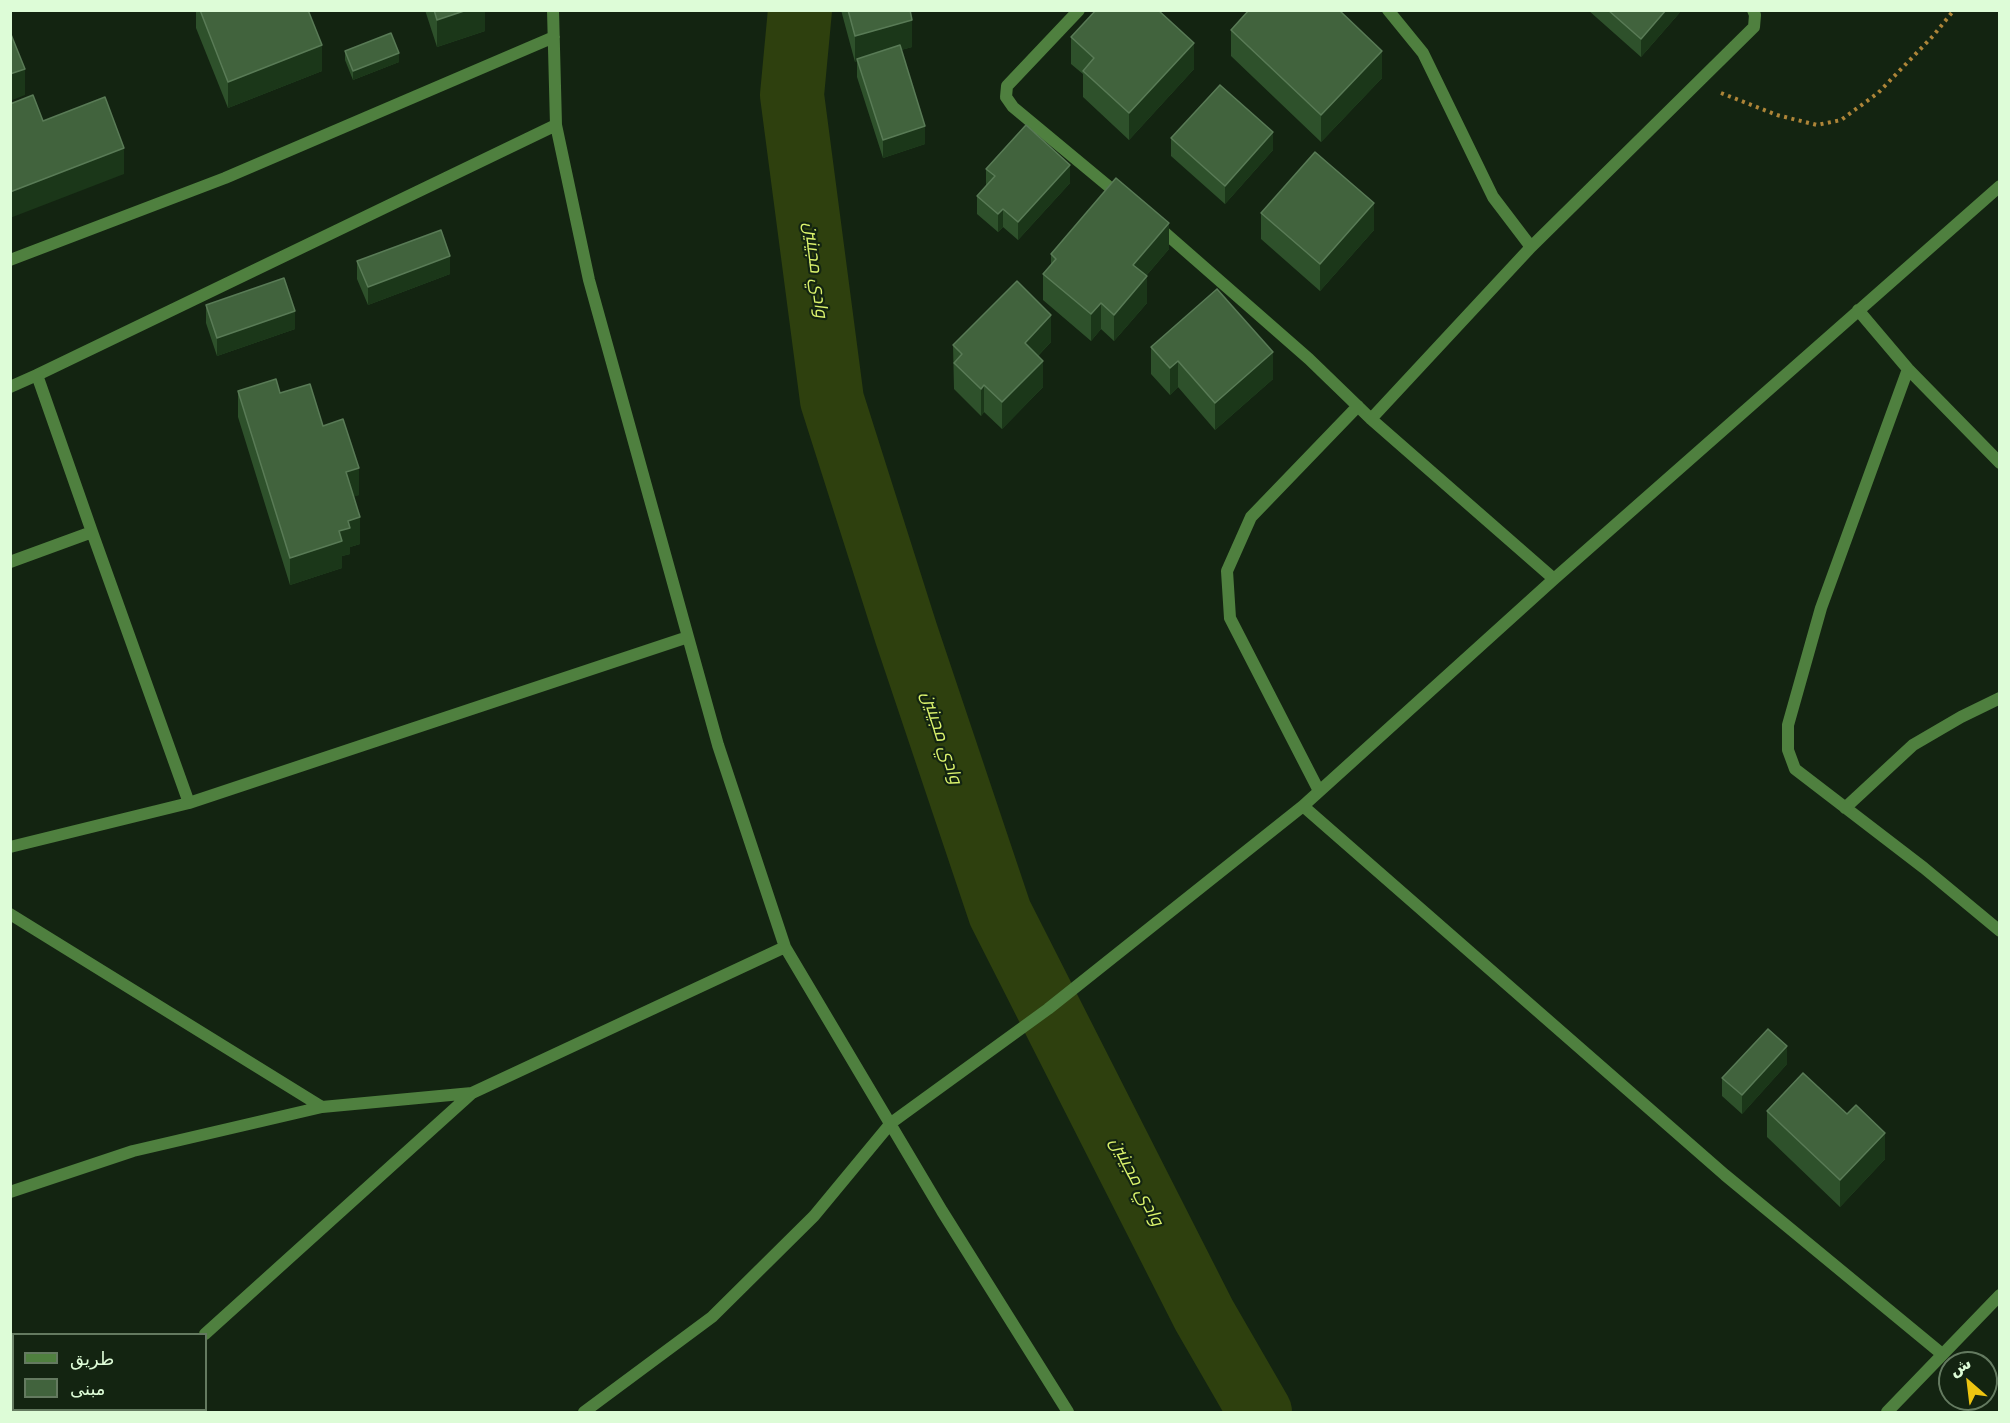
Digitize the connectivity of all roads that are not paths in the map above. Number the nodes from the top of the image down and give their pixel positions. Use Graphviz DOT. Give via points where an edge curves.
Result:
graph roads {
  1 [pos="553,10"];
  2 [pos="1079,10"];
  3 [pos="1388,10"];
  4 [pos="1753,10"];
  5 [pos="554,37"];
  6 [pos="556,125"];
  7 [pos="2000,186"];
  8 [pos="1129,203"];
  9 [pos="1147,218"];
  10 [pos="1531,247"];
  11 [pos="10,260"];
  12 [pos="1858,310"];
  13 [pos="1908,369"];
  14 [pos="37,375"];
  15 [pos="10,387"];
  16 [pos="1358,406"];
  17 [pos="1371,419"];
  18 [pos="2000,463"];
  19 [pos="92,532"];
  20 [pos="10,562"];
  21 [pos="1554,579"];
  22 [pos="688,637"];
  23 [pos="2000,698"];
  24 [pos="1319,791"];
  25 [pos="189,803"];
  26 [pos="1303,806"];
  27 [pos="1845,808"];
  28 [pos="10,847"];
  29 [pos="10,914"];
  30 [pos="2000,931"];
  31 [pos="785,947"];
  32 [pos="472,1093"];
  33 [pos="322,1107"];
  34 [pos="891,1123"];
  35 [pos="10,1192"];
  36 [pos="2000,1295"];
  37 [pos="207,1333"];
  38 [pos="1938,1351"];
  39 [pos="1945,1351"];
  40 [pos="1938,1358"];
  41 [pos="584,1413"];
  42 [pos="1068,1413"];
  43 [pos="1887,1413"];
  1 -- 5 [label="street"];
  2 -- 8 [label="street" via="1007,86 1005,97"];
  3 -- 10 [label="street" via="1423,53 1493,197"];
  4 -- 10 [label="street" via="1754,27"];
  5 -- 6 [label="street"];
  5 -- 11 [label="street" via="225,178"];
  6 -- 14 [label="street"];
  6 -- 22 [label="street" via="589,280"];
  7 -- 12 [label="street"];
  9 -- 16 [label="street"];
  10 -- 17 [label="street"];
  12 -- 13 [label="street"];
  12 -- 21 [label="street"];
  13 -- 18 [label="street"];
  13 -- 27 [label="street" via="1821,608 1788,725 1788,750 1795,769"];
  14 -- 15 [label="street"];
  14 -- 19 [label="street"];
  16 -- 17 [label="street"];
  16 -- 24 [label="street" via="1251,517 1227,571 1230,618"];
  17 -- 21 [label="street"];
  19 -- 20 [label="street"];
  19 -- 25 [label="street"];
  21 -- 24 [label="street"];
  22 -- 25 [label="street"];
  22 -- 31 [label="street" via="718,746"];
  23 -- 27 [label="street" via="1913,745"];
  24 -- 26 [label="street"];
  25 -- 28 [label="street"];
  26 -- 34 [label="street" via="1048,1009"];
  26 -- 38 [label="street" via="1725,1175"];
  27 -- 30 [label="street"];
  29 -- 33 [label="street"];
  31 -- 32 [label="street"];
  31 -- 34 [label="street"];
  32 -- 33 [label="street"];
  32 -- 37 [label="street"];
  33 -- 35 [label="street" via="133,1151"];
  34 -- 41 [label="street" via="814,1215 711,1317"];
  34 -- 42 [label="street"];
  36 -- 39 [label="street"];
  40 -- 43 [label="street"];
}
